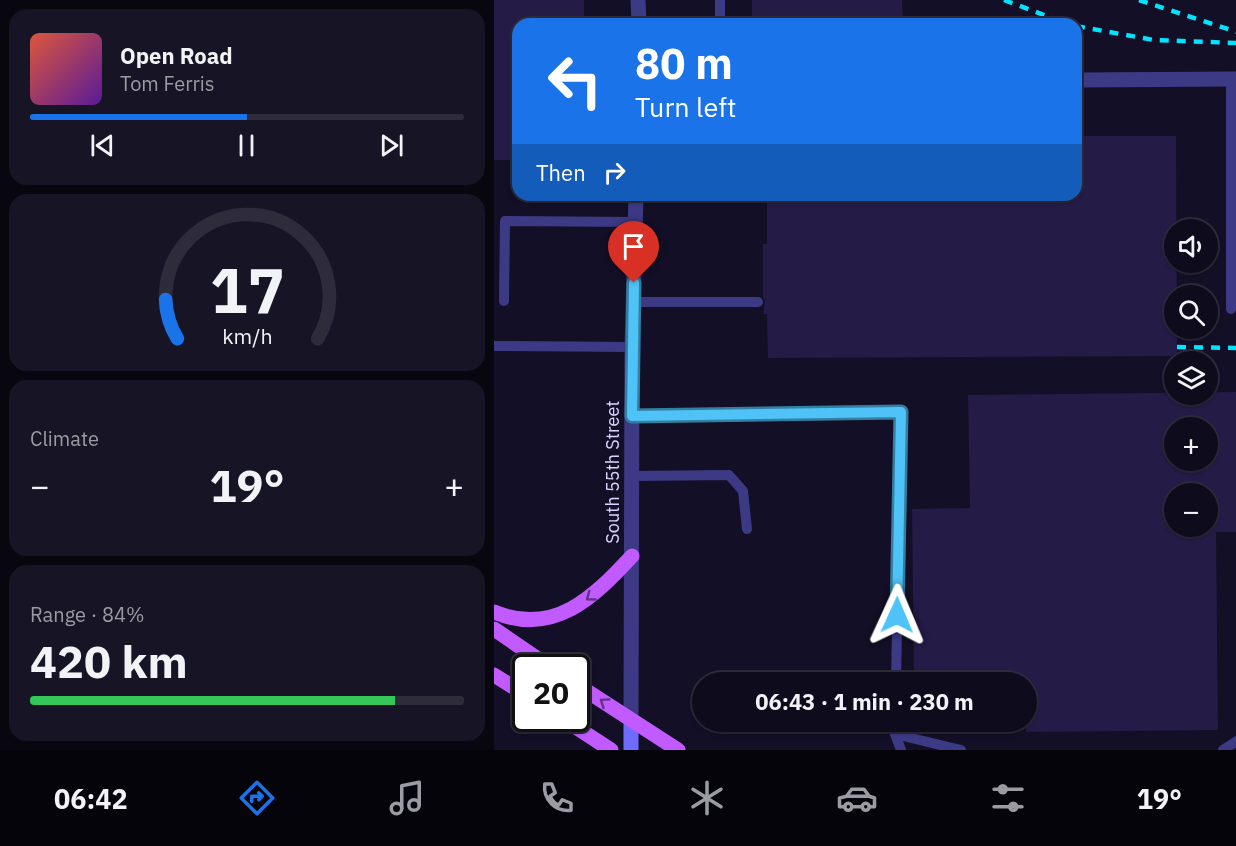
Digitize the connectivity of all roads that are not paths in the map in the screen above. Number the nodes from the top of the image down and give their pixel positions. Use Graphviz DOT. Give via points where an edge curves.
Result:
graph roads {
  1 [pos="638,0"];
  2 [pos="720,0"];
  3 [pos="639,18"];
  4 [pos="720,18"];
  5 [pos="1234,79"];
  6 [pos="1082,80"];
  7 [pos="636,201"];
  8 [pos="635,222"];
  9 [pos="504,301"];
  10 [pos="634,302"];
  11 [pos="758,302"];
  12 [pos="1231,309"];
  13 [pos="494,346"];
  14 [pos="632,347"];
  15 [pos="632,416"];
  16 [pos="632,476"];
  17 [pos="747,529"];
  18 [pos="632,556"];
  19 [pos="494,612"];
  20 [pos="494,629"];
  21 [pos="531,654"];
  22 [pos="896,672"];
  23 [pos="494,675"];
  24 [pos="512,686"];
  25 [pos="590,693"];
  26 [pos="631,721"];
  27 [pos="583,732"];
  28 [pos="895,734"];
  29 [pos="1236,741"];
  30 [pos="611,750"];
  31 [pos="631,750"];
  32 [pos="678,750"];
  33 [pos="901,750"];
  34 [pos="961,750"];
  35 [pos="1223,750"];
  1 -- 3 [label="street"];
  2 -- 4 [label="lane"];
  5 -- 6 [label="street"];
  5 -- 12 [label="lane"];
  7 -- 8 [label="street, South 55th Street"];
  8 -- 9 [label="lane" via="505,221"];
  8 -- 10 [label="street, South 55th Street"];
  10 -- 11 [label="lane"];
  10 -- 14 [label="street, South 55th Street"];
  13 -- 14 [label="lane"];
  14 -- 15 [label="street, South 55th Street"];
  15 -- 16 [label="street, South 55th Street"];
  15 -- 22 [label="lane" via="901,412"];
  16 -- 17 [label="lane" via="729,475 743,491"];
  16 -- 18 [label="street, South 55th Street"];
  18 -- 19 [label="main road, one-way" via="600,590 570,612 537,620"];
  18 -- 26 [label="street, South 55th Street"];
  20 -- 21 [label="main road"];
  23 -- 24 [label="main road"];
  26 -- 25 [label="main road, one-way"];
  26 -- 31 [label="main road, South 55th Street"];
  26 -- 32 [label="main road"];
  27 -- 30 [label="main road"];
  28 -- 33 [label="lane"];
  28 -- 34 [label="lane"];
  29 -- 35 [label="lane"];
}
